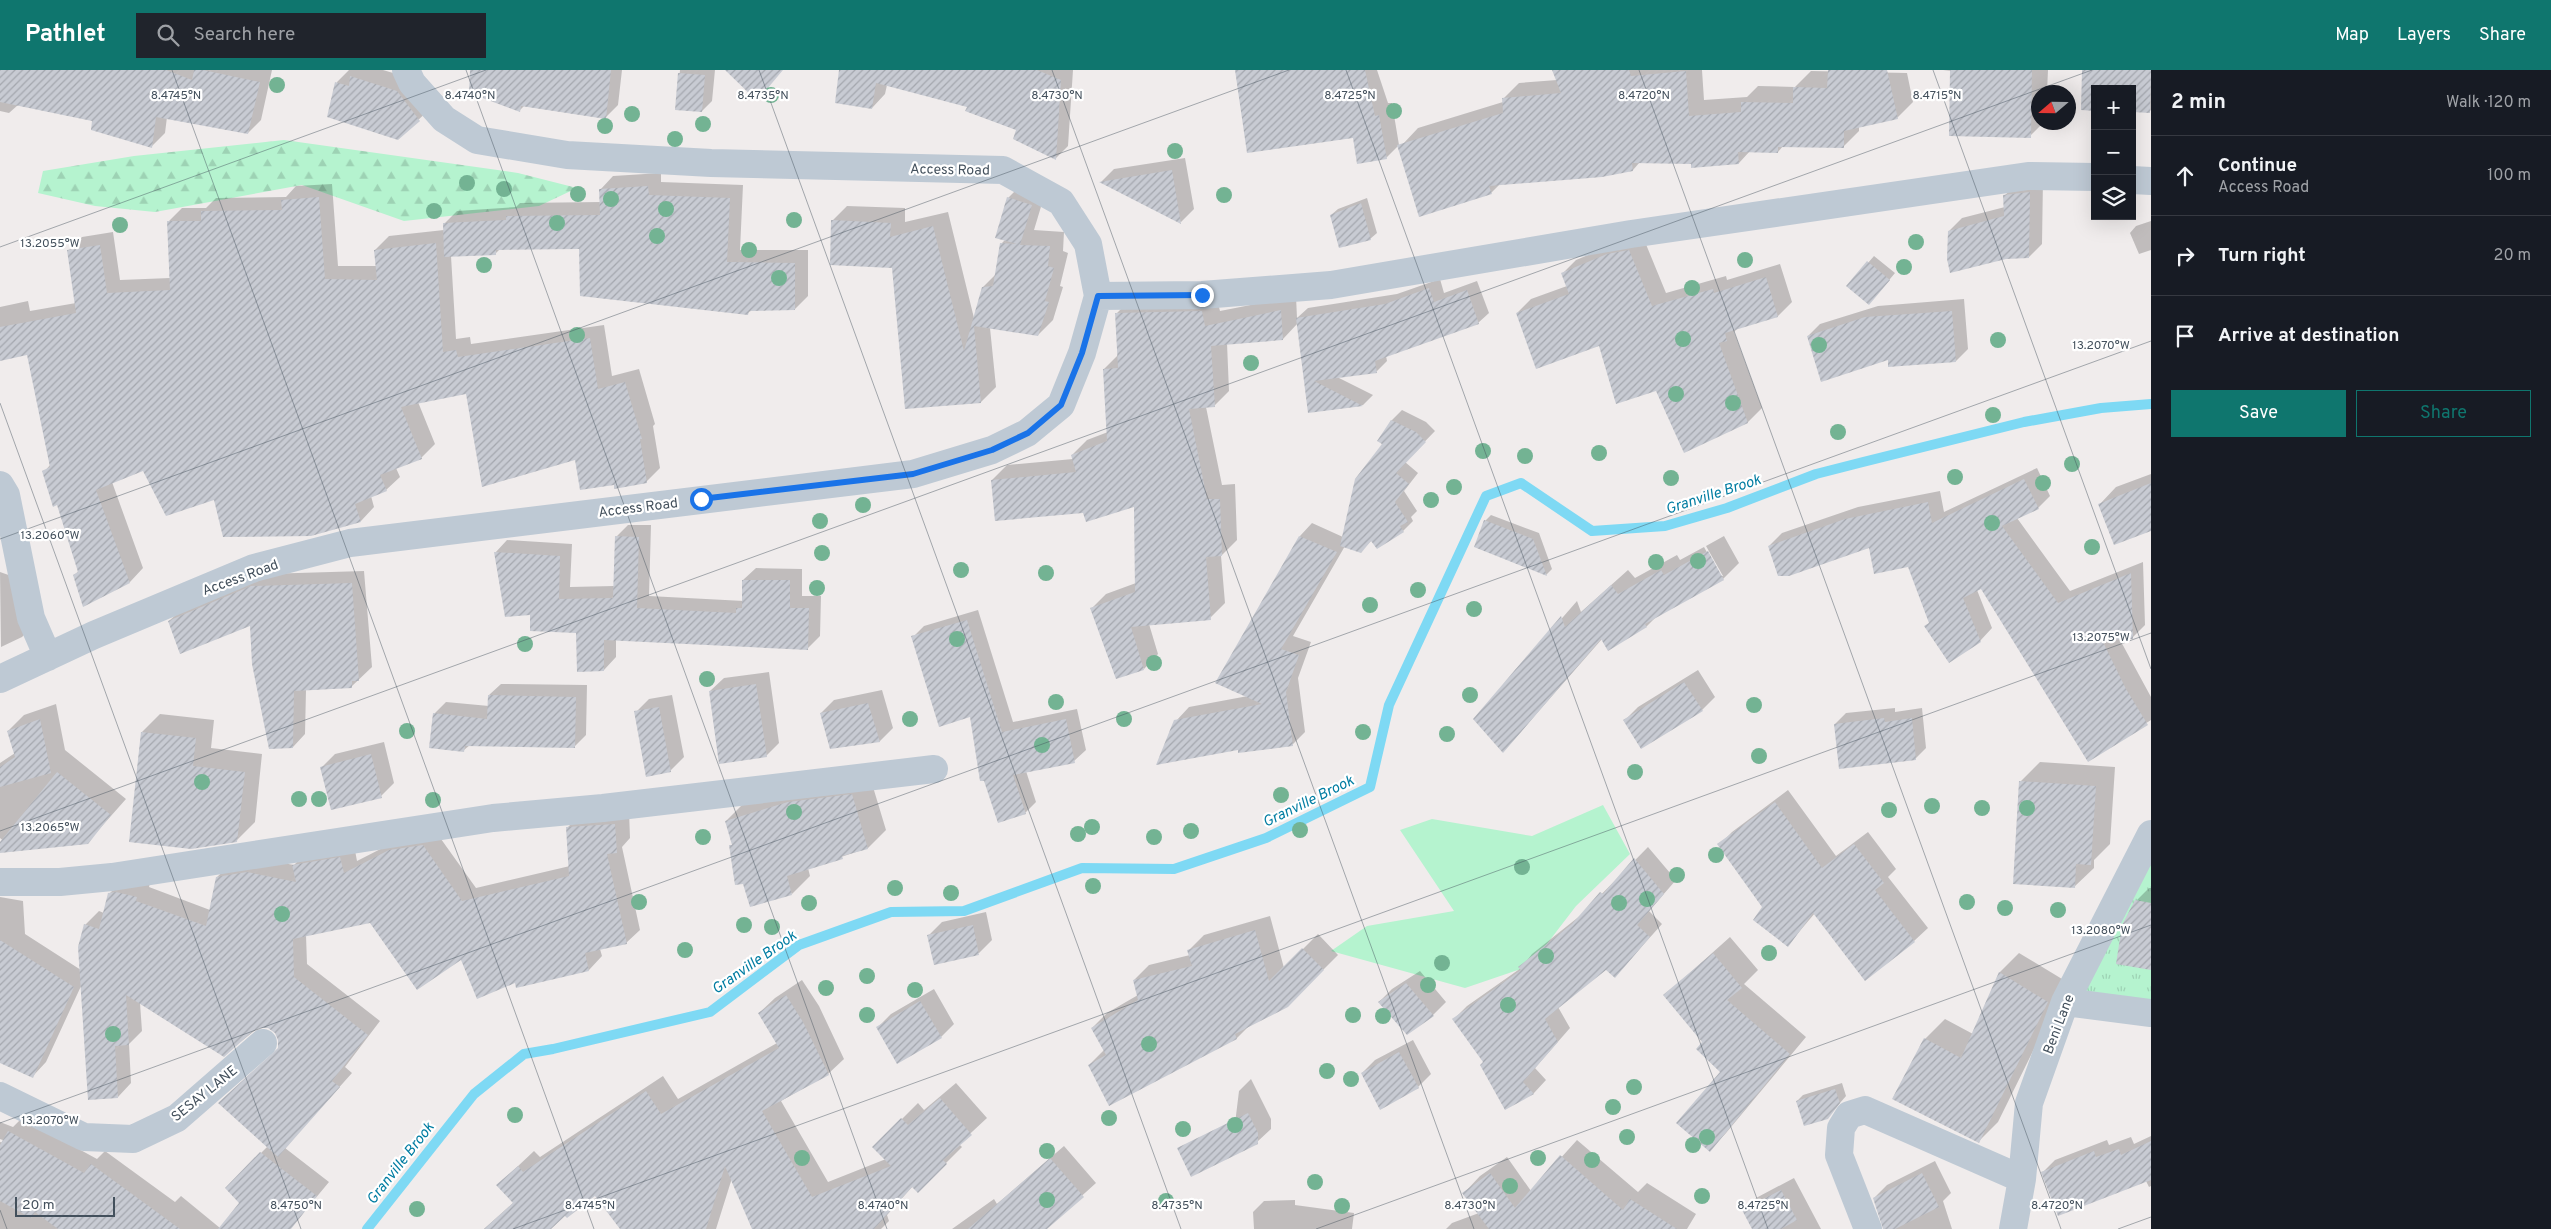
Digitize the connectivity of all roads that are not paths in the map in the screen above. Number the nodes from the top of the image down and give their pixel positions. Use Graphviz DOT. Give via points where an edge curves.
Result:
graph roads {
  1 [pos="406,70"];
  2 [pos="2091,178"];
  3 [pos="2136,180"];
  4 [pos="2151,181"];
  5 [pos="1098,296"];
  6 [pos="0,485"];
  7 [pos="48,657"];
  8 [pos="0,679"];
  9 [pos="934,769"];
  10 [pos="2151,834"];
  11 [pos="0,882"];
  12 [pos="2065,1002"];
  13 [pos="2151,1013"];
  14 [pos="263,1043"];
  15 [pos="0,1096"];
  16 [pos="2022,1179"];
  17 [pos="1868,1229"];
  18 [pos="2013,1229"];
  1 -- 5 [label="street, Access Road" via="412,83 444,119 477,140 567,155 712,163 1003,170 1061,202 1088,244"];
  2 -- 5 [label="street" via="2028,176 1630,234 1331,285 1202,295"];
  3 -- 4 [label="street"];
  5 -- 7 [label="street, Access Road" via="1082,353 1061,405 1028,433 992,450 913,474 350,543 254,568"];
  6 -- 7 [label="street" via="6,495 31,618"];
  7 -- 8 [label="street, Access Road"];
  9 -- 11 [label="street" via="492,818 112,876 60,882"];
  10 -- 12 [label="street, Beni Lane"];
  12 -- 13 [label="street"];
  12 -- 16 [label="street, Beni Lane" via="2029,1103"];
  14 -- 15 [label="street, SESAY LANE" via="177,1118 133,1139 84,1137"];
  16 -- 17 [label="street" via="1865,1110 1849,1115 1841,1128 1839,1155"];
  16 -- 18 [label="street, Beni Lane"];
}
